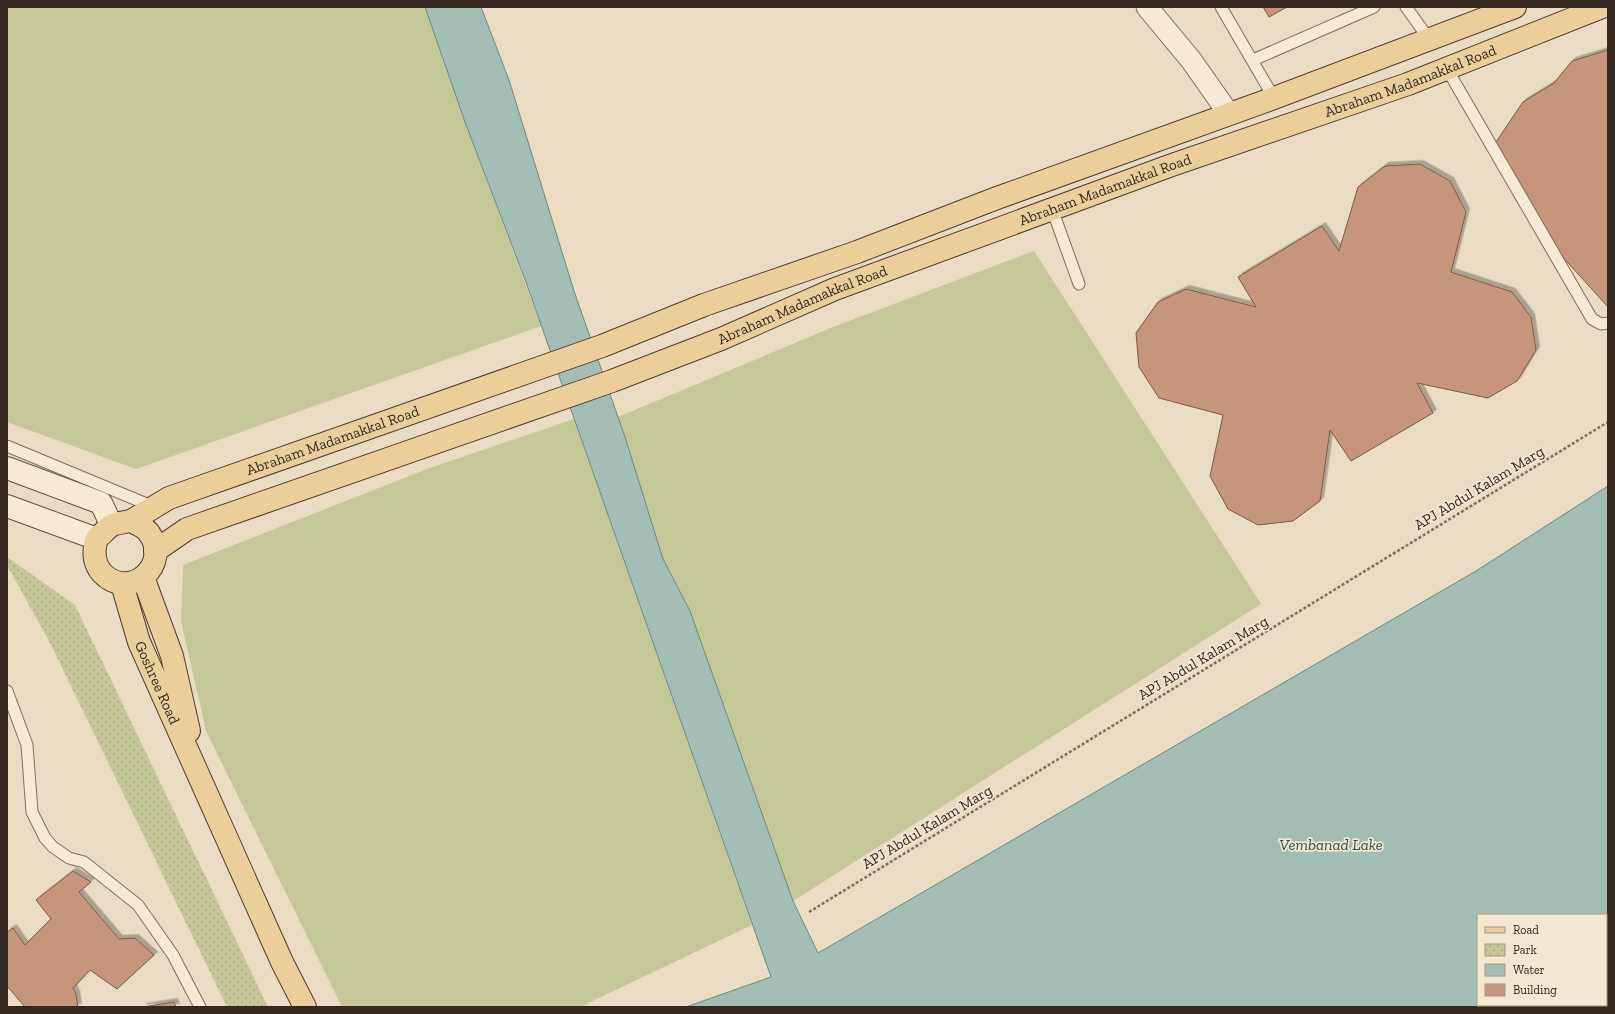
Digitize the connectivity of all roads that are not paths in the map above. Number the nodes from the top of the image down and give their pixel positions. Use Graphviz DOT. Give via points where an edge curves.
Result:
graph roads {
  1 [pos="1147,7"];
  2 [pos="1221,7"];
  3 [pos="1374,7"];
  4 [pos="1406,7"];
  5 [pos="1515,7"];
  6 [pos="1602,7"];
  7 [pos="1429,39"];
  8 [pos="1253,60"];
  9 [pos="1447,69"];
  10 [pos="1274,98"];
  11 [pos="1229,114"];
  12 [pos="1052,209"];
  13 [pos="1079,284"];
  14 [pos="1608,323"];
  15 [pos="7,446"];
  16 [pos="7,468"];
  17 [pos="7,506"];
  18 [pos="154,507"];
  19 [pos="113,528"];
  20 [pos="155,551"];
  21 [pos="143,577"];
  22 [pos="122,584"];
  23 [pos="7,691"];
  24 [pos="200,779"];
  25 [pos="200,1007"];
  26 [pos="304,1007"];
  1 -- 11 [label="street" via="1191,60"];
  2 -- 8 [label="lane"];
  3 -- 8 [label="lane"];
  4 -- 7 [label="lane"];
  5 -- 7 [label="main road, Abraham Madamakkal Road"];
  6 -- 9 [label="main road, Abraham Madamakkal Road"];
  7 -- 10 [label="main road, Abraham Madamakkal Road"];
  8 -- 10 [label="lane"];
  9 -- 12 [label="main road, Abraham Madamakkal Road"];
  9 -- 14 [label="lane" via="1592,319 1601,324"];
  10 -- 11 [label="main road, Abraham Madamakkal Road"];
  11 -- 18 [label="main road, Abraham Madamakkal Road" via="857,252 704,305 602,346 169,498"];
  12 -- 13 [label="lane"];
  12 -- 20 [label="main road, Abraham Madamakkal Road" via="835,289 721,339 612,381 187,529"];
  15 -- 18 [label="lane"];
  16 -- 19 [label="main road" via="101,503"];
  17 -- 19 [label="main road"];
  18 -- 19 [label="main road, Abraham Madamakkal Road"];
  19 -- 20 [label="main road" via="149,532"];
  19 -- 22 [label="main road" via="94,553 98,568 108,579"];
  20 -- 21 [label="main road" via="155,559 149,573"];
  21 -- 22 [label="main road" via="137,582"];
  21 -- 24 [label="main road, Goshree Road" via="172,656"];
  22 -- 24 [label="main road, Goshree Road" via="139,642"];
  23 -- 25 [label="lane" via="27,745 32,812 45,838 69,858 84,862 138,905 173,955"];
  24 -- 26 [label="main road, Goshree Road"];
}
